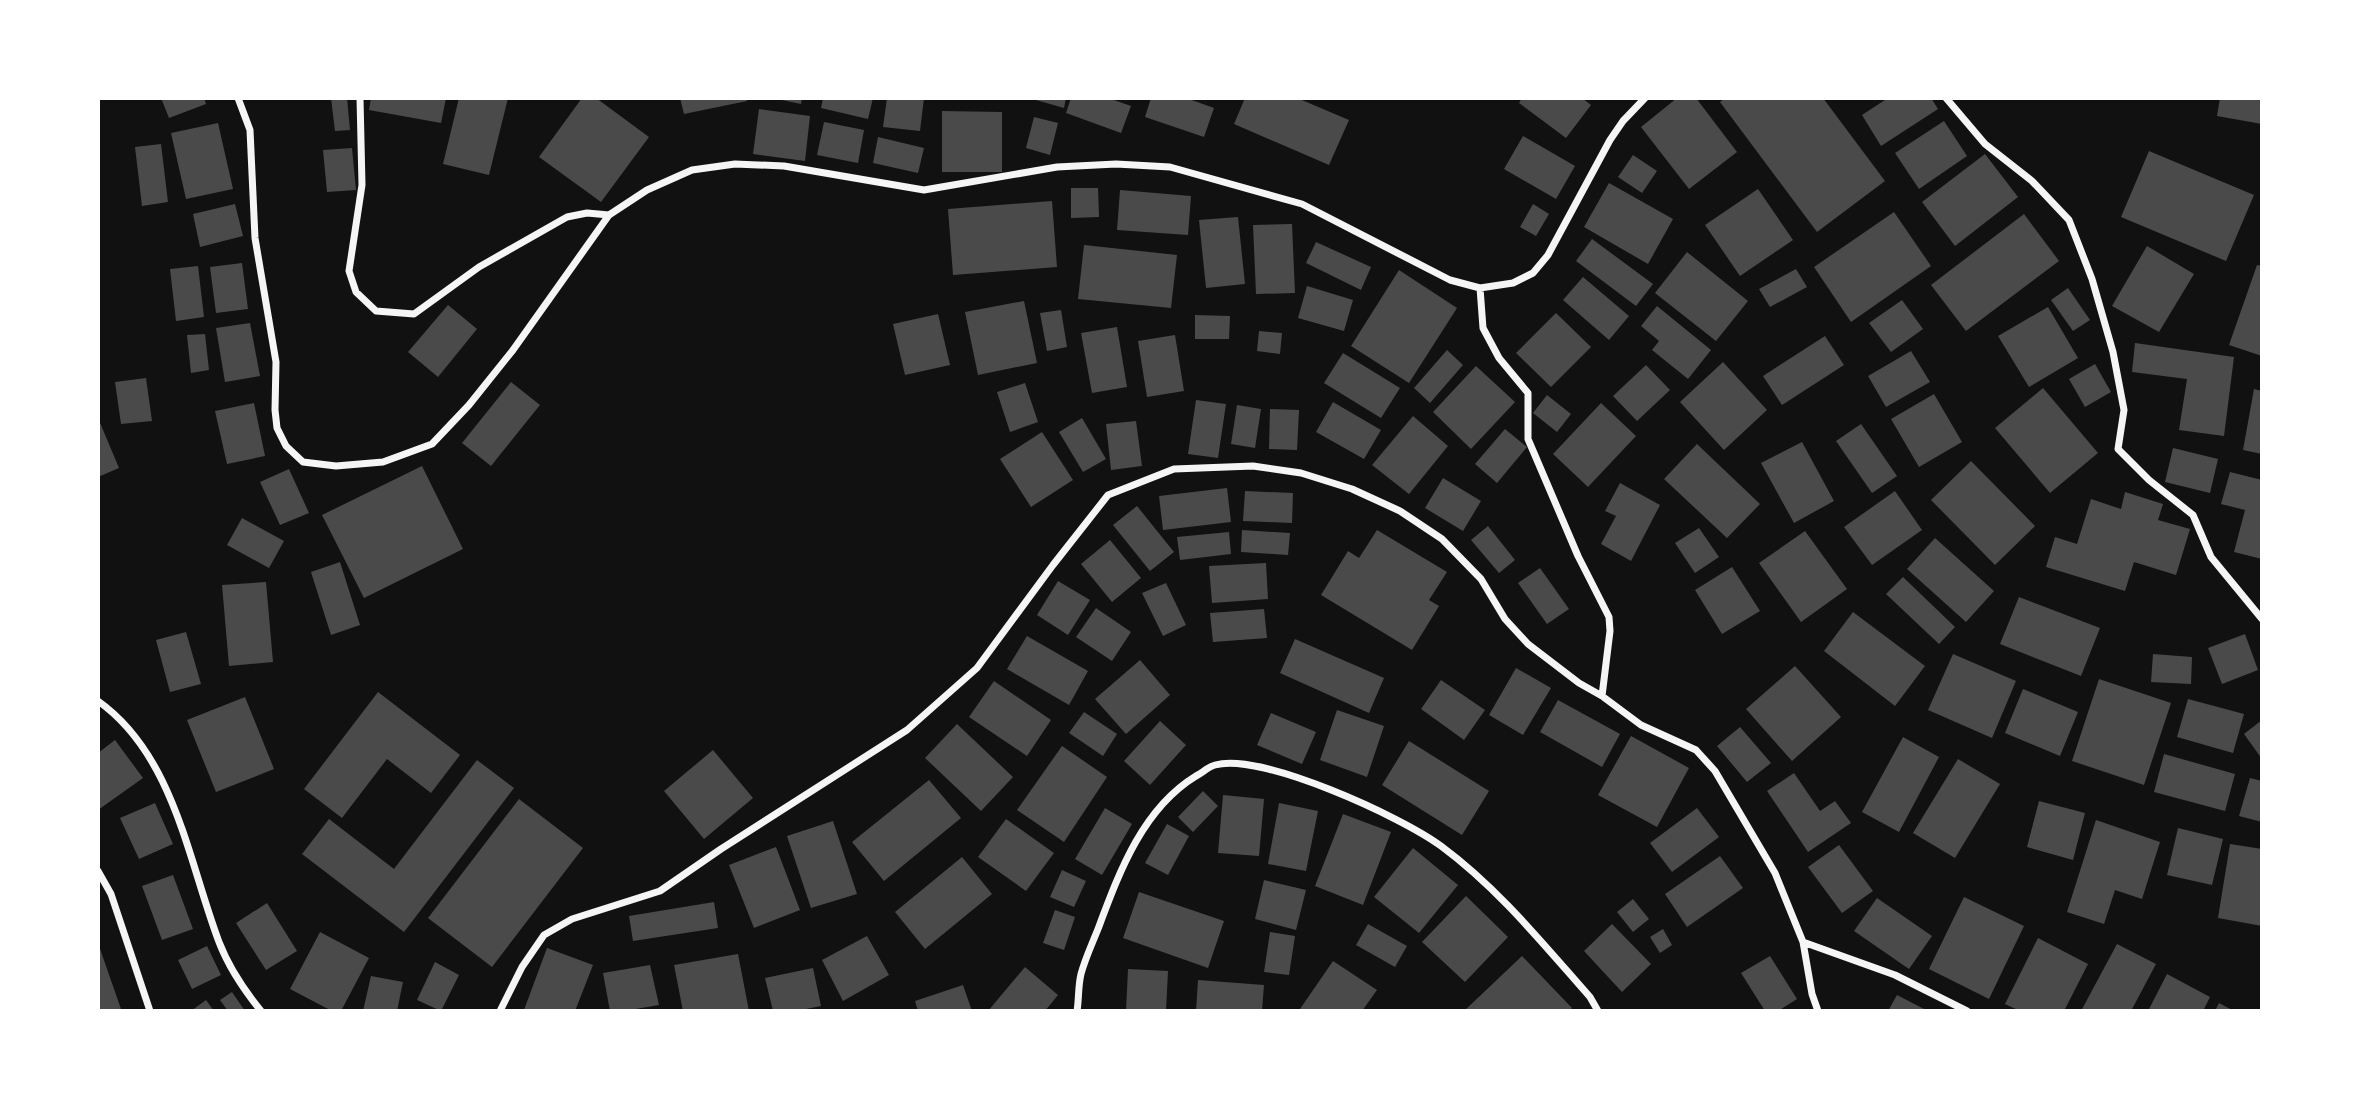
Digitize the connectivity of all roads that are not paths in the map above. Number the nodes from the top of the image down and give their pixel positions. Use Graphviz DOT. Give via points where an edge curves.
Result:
graph roads {
  1 [pos="238,98"];
  2 [pos="360,98"];
  3 [pos="1645,98"];
  4 [pos="1946,98"];
  5 [pos="609,215"];
  6 [pos="1480,288"];
  7 [pos="2262,619"];
  8 [pos="1602,696"];
  9 [pos="98,701"];
  10 [pos="98,871"];
  11 [pos="1803,942"];
  12 [pos="150,1011"];
  13 [pos="261,1011"];
  14 [pos="500,1011"];
  15 [pos="1078,1011"];
  16 [pos="1598,1011"];
  17 [pos="1818,1011"];
  18 [pos="1967,1011"];
  1 -- 5 [label="street" via="250,130 255,238 276,362 278,428 286,446 303,461 336,466 383,462 432,444 513,350"];
  2 -- 5 [label="street" via="362,185 349,271 356,292 376,311 414,314 479,267 567,216"];
  3 -- 6 [label="street" via="1610,140 1548,255 1533,274 1513,283"];
  4 -- 7 [label="street" via="1985,144 2032,181 2069,220 2113,352 2124,410 2118,449 2193,515 2211,557"];
  5 -- 6 [label="street" via="647,190 692,170 735,164 784,166 924,190 1057,167 1170,167 1302,204 1450,280"];
  6 -- 8 [label="street" via="1483,328 1499,358 1528,393 1528,439 1609,617"];
  8 -- 11 [label="street" via="1642,725 1696,750 1715,771 1775,873"];
  8 -- 14 [label="street" via="1528,644 1504,619 1471,569 1441,539 1400,511 1301,473 1253,466 1174,470 1108,495 977,668 907,730 660,891 572,919 544,935"];
  9 -- 13 [label="street" via="115,713 152,762 177,815 220,944 240,984"];
  10 -- 12 [label="street" via="111,894"];
  11 -- 17 [label="street"];
  11 -- 18 [label="street" via="1895,975"];
  15 -- 16 [label="street" via="1081,975 1119,872 1149,820 1184,783 1214,765 1242,763 1362,801 1440,845 1527,926"];
}
